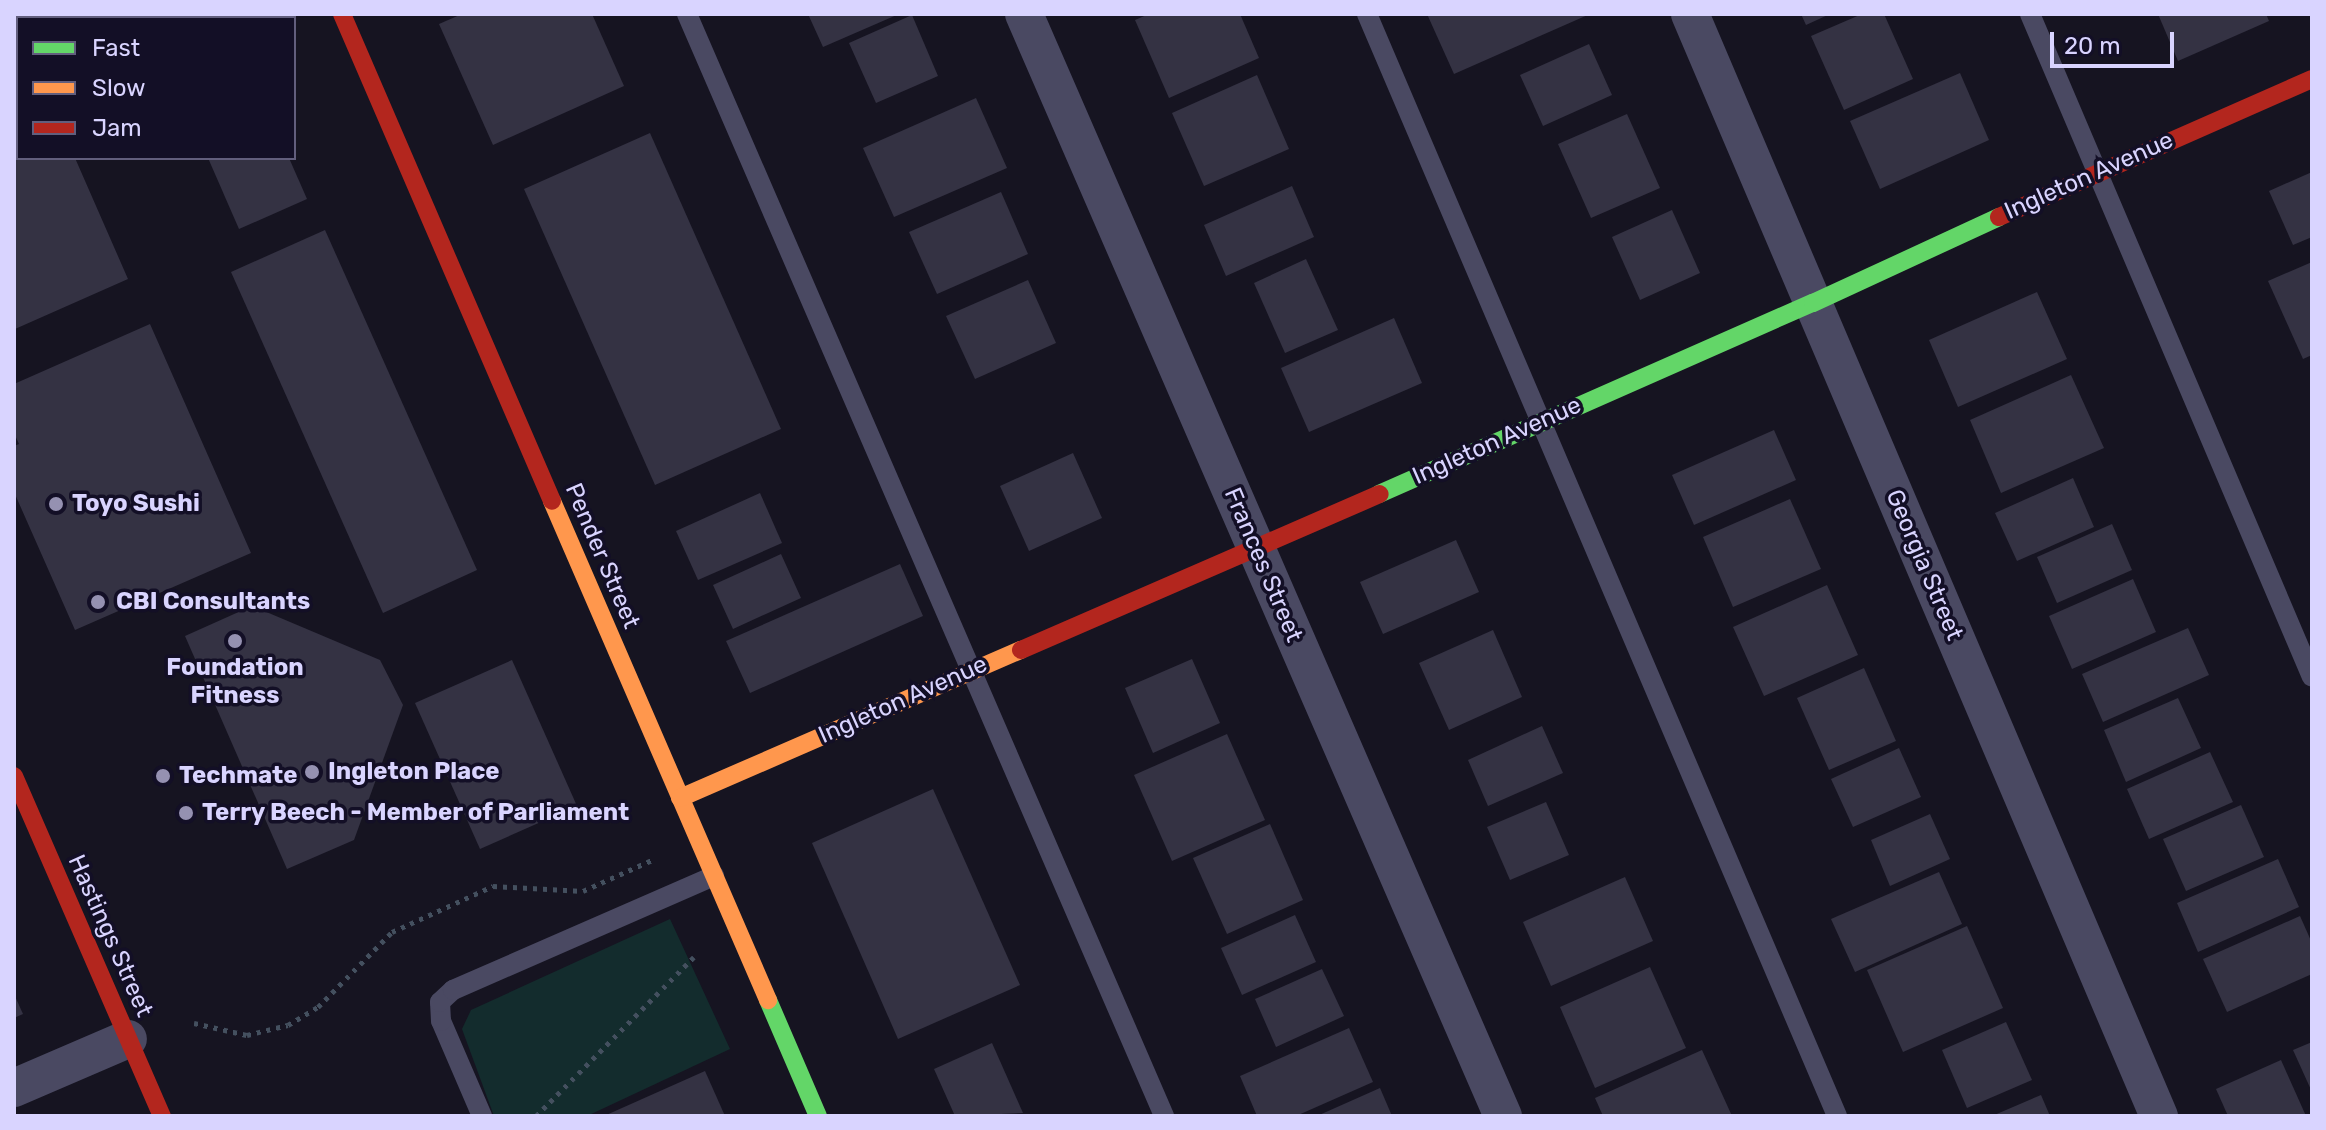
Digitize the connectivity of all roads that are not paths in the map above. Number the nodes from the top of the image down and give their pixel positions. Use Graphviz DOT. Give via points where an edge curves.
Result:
graph roads {
  1 [pos="342,14"];
  2 [pos="687,14"];
  3 [pos="1024,14"];
  4 [pos="1367,14"];
  5 [pos="1690,14"];
  6 [pos="2030,14"];
  7 [pos="2312,79"];
  8 [pos="2097,171"];
  9 [pos="1813,303"];
  10 [pos="1541,421"];
  11 [pos="1256,548"];
  12 [pos="972,669"];
  13 [pos="2312,677"];
  14 [pos="14,776"];
  15 [pos="680,798"];
  16 [pos="714,876"];
  17 [pos="128,1039"];
  18 [pos="14,1088"];
  19 [pos="162,1116"];
  20 [pos="482,1116"];
  21 [pos="818,1116"];
  22 [pos="1164,1116"];
  23 [pos="1503,1116"];
  24 [pos="1837,1116"];
  25 [pos="2159,1116"];
  1 -- 15 [label="street, Pender Street"];
  2 -- 12 [label="lane"];
  3 -- 11 [label="street, Frances Street"];
  4 -- 10 [label="lane"];
  5 -- 9 [label="street, Georgia Street"];
  6 -- 8 [label="lane"];
  7 -- 8 [label="street, Ingleton Avenue"];
  8 -- 9 [label="street, Ingleton Avenue"];
  8 -- 13 [label="lane"];
  9 -- 10 [label="street, Ingleton Avenue"];
  9 -- 25 [label="street, Georgia Street"];
  10 -- 11 [label="street, Ingleton Avenue"];
  10 -- 24 [label="lane"];
  11 -- 12 [label="street, Ingleton Avenue"];
  11 -- 23 [label="street, Frances Street"];
  12 -- 15 [label="street, Ingleton Avenue"];
  12 -- 22 [label="lane"];
  14 -- 17 [label="street, Hastings Street"];
  15 -- 16 [label="street, Pender Street"];
  16 -- 20 [label="lane" via="453,990 440,1002 441,1021"];
  16 -- 21 [label="street, Pender Street"];
  17 -- 18 [label="street"];
  17 -- 19 [label="street, Hastings Street"];
}
